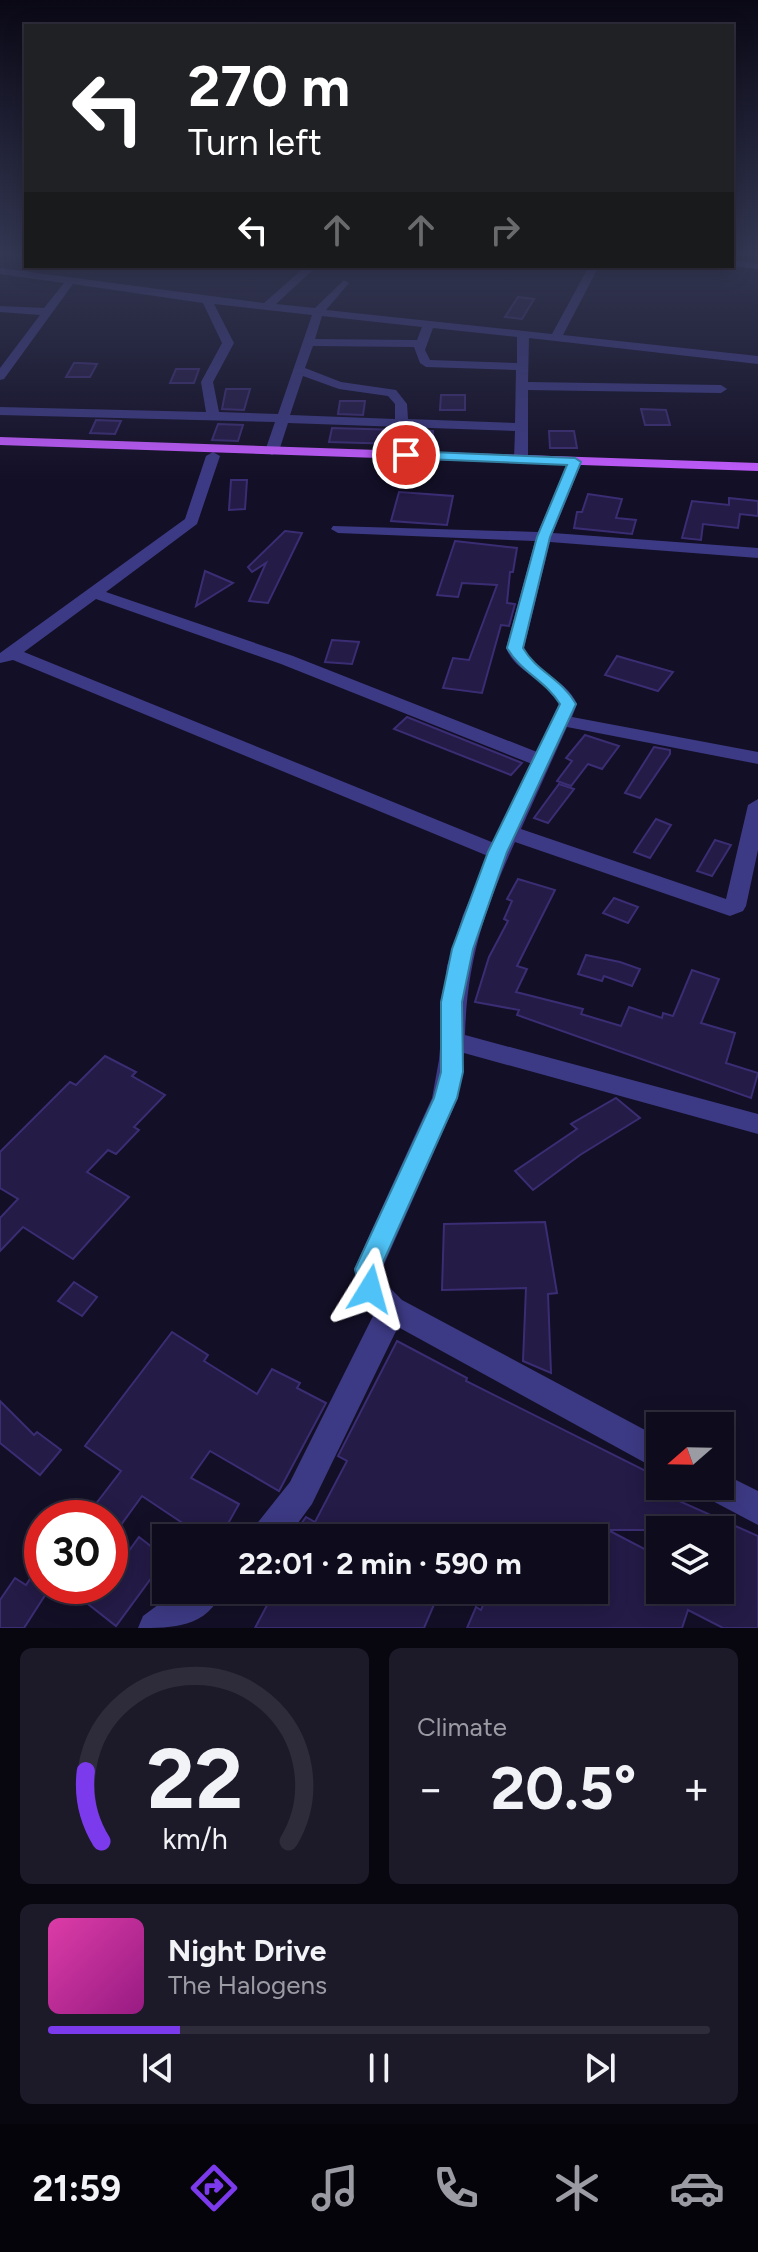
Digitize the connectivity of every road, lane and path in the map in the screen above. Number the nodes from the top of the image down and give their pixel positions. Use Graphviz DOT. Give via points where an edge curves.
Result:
graph roads {
  1 [pos="36,328"];
  2 [pos="221,328"];
  3 [pos="313,328"];
  4 [pos="427,328"];
  5 [pos="476,328"];
  6 [pos="561,328"];
  7 [pos="523,333"];
  8 [pos="556,337"];
  9 [pos="308,342"];
  10 [pos="421,344"];
  11 [pos="758,360"];
  12 [pos="523,367"];
  13 [pos="299,370"];
  14 [pos="0,376"];
  15 [pos="522,386"];
  16 [pos="721,389"];
  17 [pos="0,411"];
  18 [pos="214,416"];
  19 [pos="282,421"];
  20 [pos="402,424"];
  21 [pos="522,427"];
  22 [pos="0,441"];
  23 [pos="0,448"];
  24 [pos="272,451"];
  25 [pos="213,456"];
  26 [pos="521,459"];
  27 [pos="574,465"];
  28 [pos="758,467"];
  29 [pos="758,475"];
  30 [pos="338,529"];
  31 [pos="544,537"];
  32 [pos="758,553"];
  33 [pos="94,593"];
  34 [pos="5,657"];
  35 [pos="561,720"];
  36 [pos="758,758"];
  37 [pos="540,760"];
  38 [pos="758,805"];
  39 [pos="502,842"];
  40 [pos="454,1041"];
  41 [pos="758,1124"];
  42 [pos="392,1309"];
  43 [pos="646,1447"];
  44 [pos="734,1496"];
  45 [pos="758,1509"];
  46 [pos="278,1524"];
  47 [pos="187,1604"];
  48 [pos="155,1628"];
  1 -- 14 [label="street"];
  2 -- 18 [label="street" via="228,343 204,394"];
  3 -- 9 [label="street"];
  4 -- 10 [label="street"];
  5 -- 7 [label="street"];
  6 -- 8 [label="street"];
  7 -- 8 [label="street"];
  7 -- 12 [label="street"];
  8 -- 11 [label="street"];
  9 -- 10 [label="street"];
  9 -- 13 [label="street"];
  10 -- 12 [label="street" via="420,357 433,366"];
  12 -- 15 [label="street"];
  13 -- 19 [label="street"];
  13 -- 20 [label="street" via="339,385 392,393 401,404"];
  15 -- 16 [label="street"];
  15 -- 21 [label="street"];
  17 -- 18 [label="street"];
  18 -- 19 [label="street"];
  19 -- 20 [label="street"];
  19 -- 24 [label="street"];
  20 -- 21 [label="street"];
  21 -- 26 [label="street"];
  22 -- 24 [label="main road"];
  23 -- 25 [label="main road"];
  24 -- 26 [label="main road"];
  25 -- 27 [label="main road"];
  25 -- 33 [label="street" via="192,521"];
  26 -- 27 [label="main road"];
  27 -- 28 [label="main road"];
  27 -- 29 [label="main road"];
  27 -- 31 [label="street"];
  30 -- 31 [label="street"];
  31 -- 32 [label="street"];
  31 -- 35 [label="street" via="515,648 524,664 566,697"];
  33 -- 34 [label="street"];
  33 -- 37 [label="street" via="287,660"];
  34 -- 39 [label="street"];
  35 -- 36 [label="street"];
  35 -- 37 [label="street"];
  37 -- 39 [label="street"];
  38 -- 39 [label="street" via="735,906 730,908"];
  39 -- 40 [label="street" via="462,949 451,1002"];
  40 -- 41 [label="street"];
  40 -- 42 [label="street" via="445,1098 368,1269 370,1289"];
  42 -- 43 [label="street"];
  42 -- 46 [label="street" via="301,1493"];
  44 -- 45 [label="street"];
  47 -- 48 [label="street"];
}
